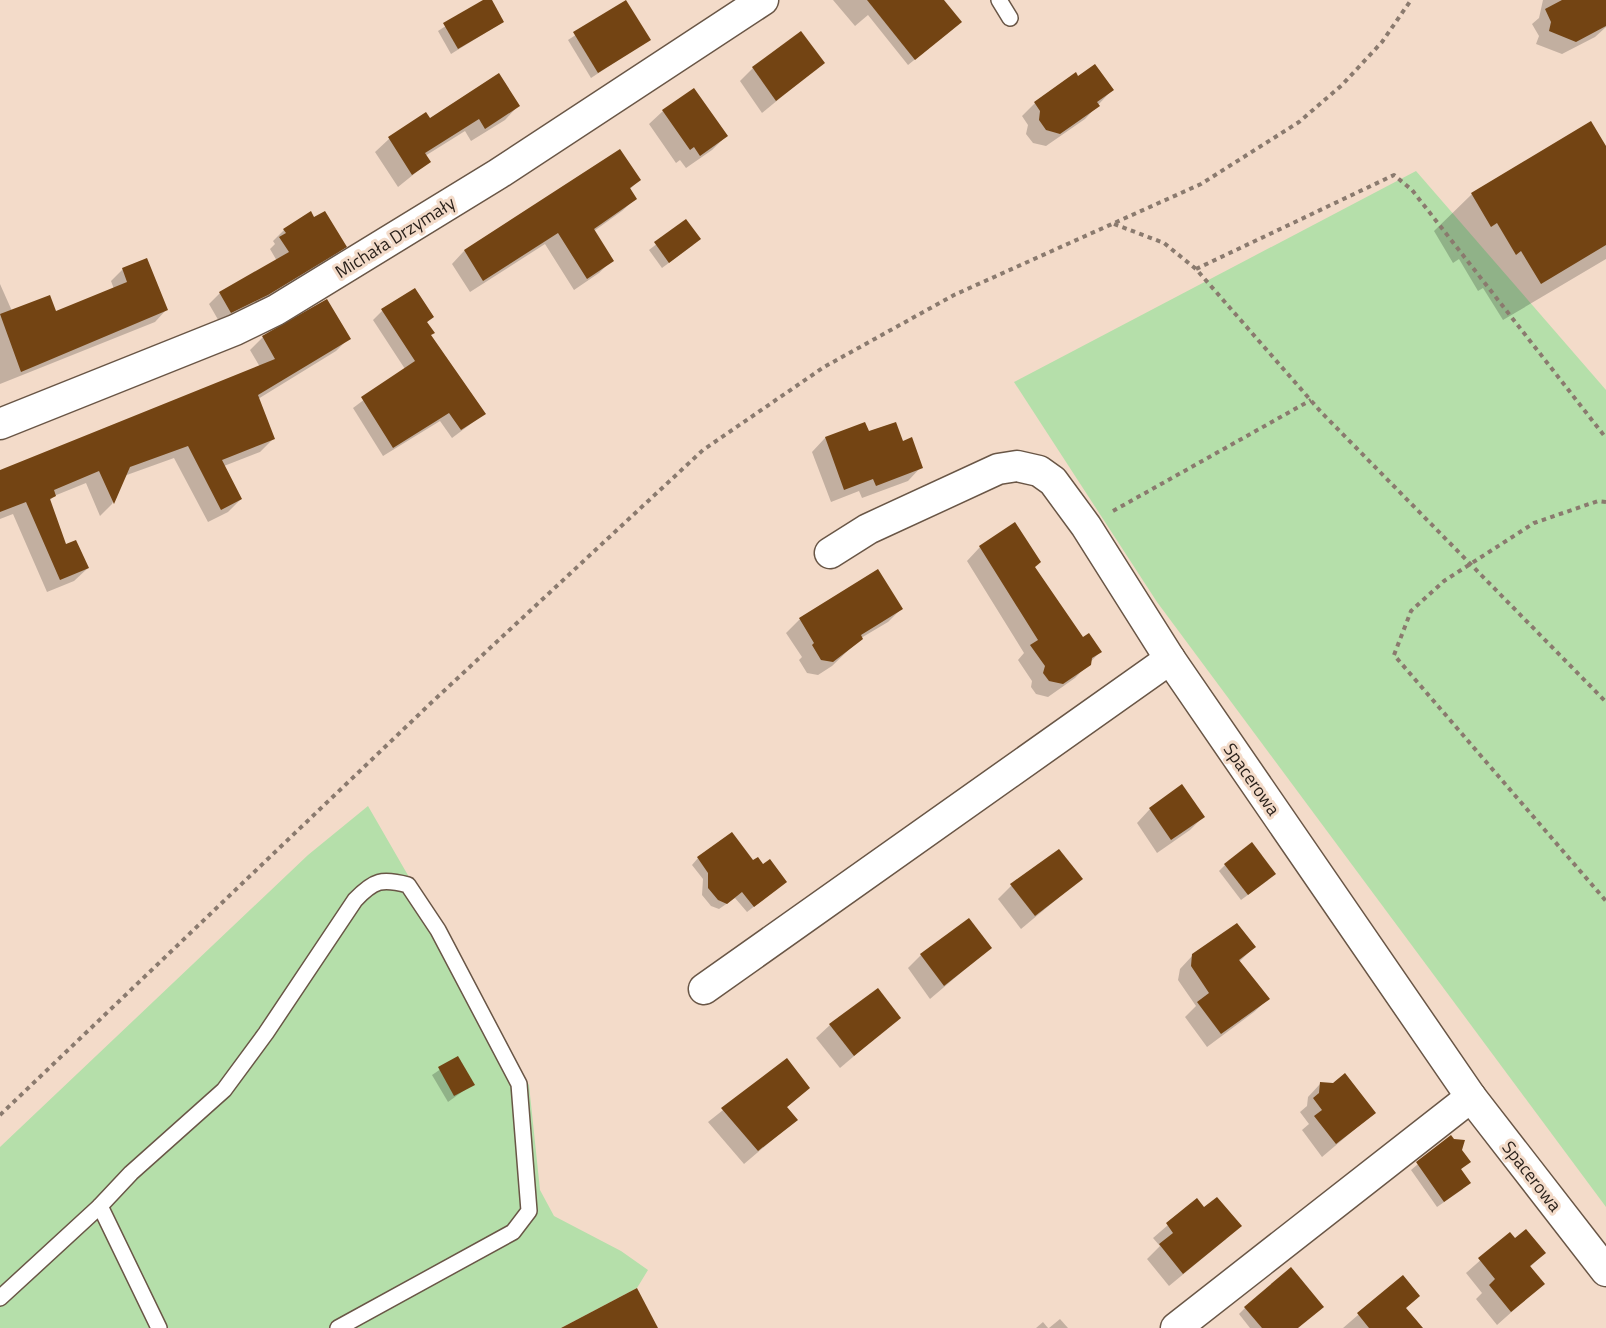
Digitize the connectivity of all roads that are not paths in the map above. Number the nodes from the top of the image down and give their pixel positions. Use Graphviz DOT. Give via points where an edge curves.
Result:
graph roads {
  1 [pos="763,0"];
  2 [pos="999,0"];
  3 [pos="1010,18"];
  4 [pos="0,424"];
  5 [pos="830,553"];
  6 [pos="1170,659"];
  7 [pos="704,989"];
  8 [pos="1472,1097"];
  9 [pos="100,1206"];
  10 [pos="1606,1270"];
  11 [pos="0,1298"];
  12 [pos="159,1328"];
  13 [pos="338,1328"];
  14 [pos="1176,1328"];
  1 -- 4 [label="street, Michała Drzymały" via="498,174 276,310 236,330"];
  2 -- 3 [label="lane"];
  5 -- 6 [label="street, Spacerowa" via="868,529 998,469 1017,466 1039,471 1053,481 1086,526"];
  6 -- 7 [label="street"];
  6 -- 8 [label="street, Spacerowa"];
  8 -- 10 [label="street, Spacerowa"];
  8 -- 14 [label="street"];
  9 -- 11 [label="lane"];
  9 -- 12 [label="lane"];
  9 -- 13 [label="lane" via="224,1090 367,887 386,879 408,885 438,930 519,1084 529,1211 513,1232"];
}
